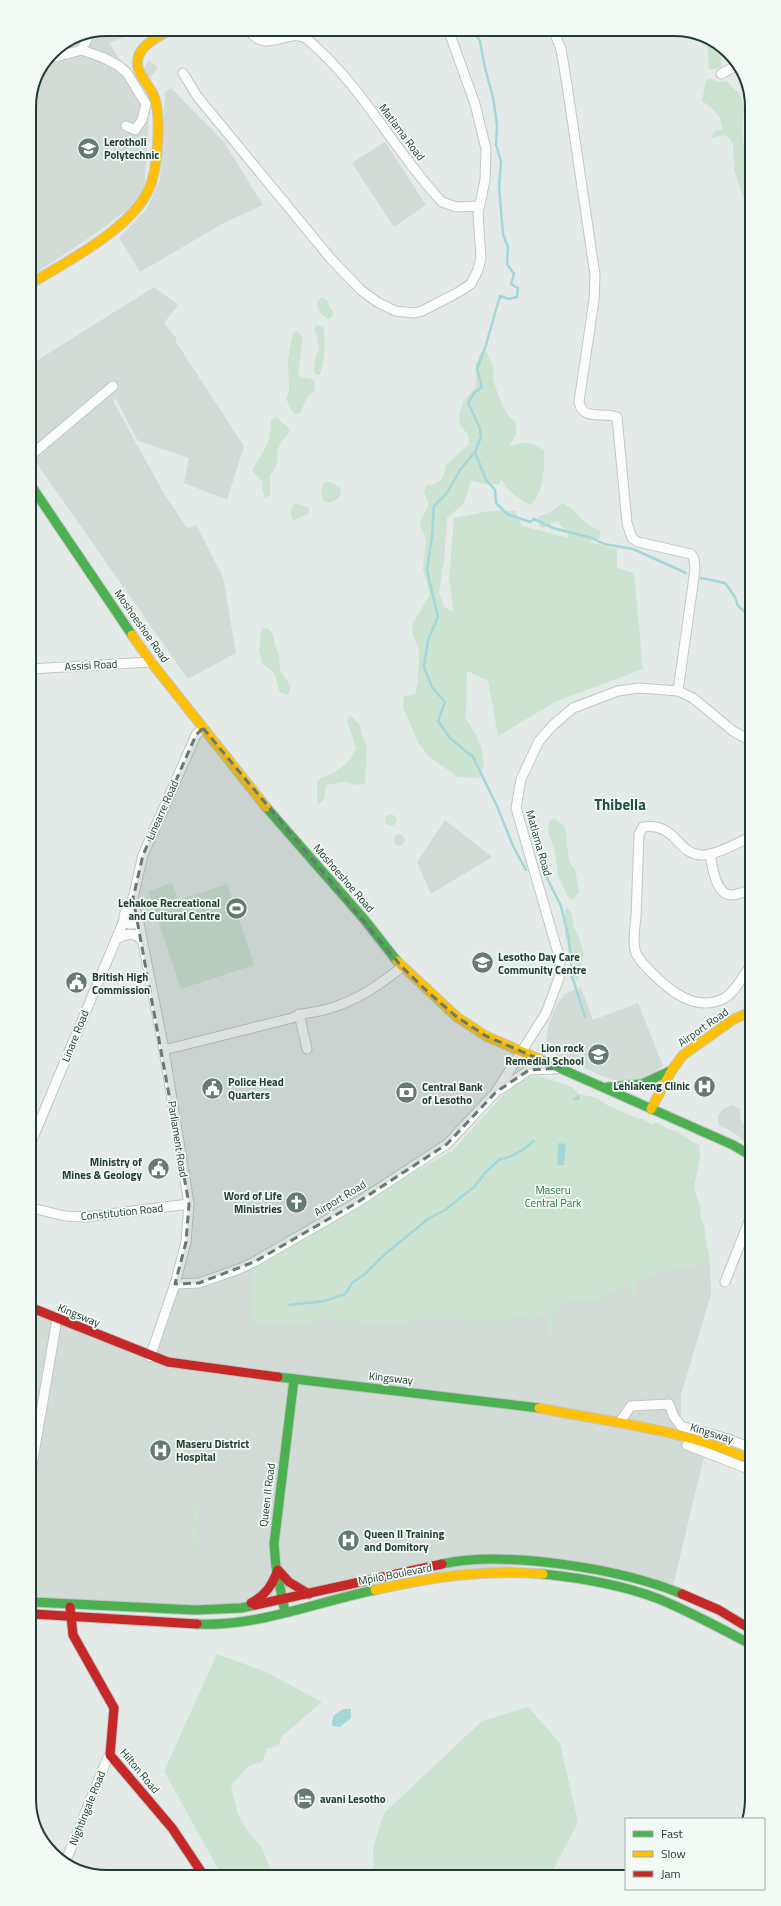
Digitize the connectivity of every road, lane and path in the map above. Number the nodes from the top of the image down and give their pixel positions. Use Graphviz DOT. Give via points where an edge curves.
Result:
graph roads {
  1 [pos="161,36"];
  2 [pos="254,36"];
  3 [pos="291,36"];
  4 [pos="298,36"];
  5 [pos="451,36"];
  6 [pos="556,36"];
  7 [pos="87,39"];
  8 [pos="82,50"];
  9 [pos="58,56"];
  10 [pos="733,68"];
  11 [pos="183,73"];
  12 [pos="721,74"];
  13 [pos="126,126"];
  14 [pos="479,206"];
  15 [pos="36,280"];
  16 [pos="113,386"];
  17 [pos="36,451"];
  18 [pos="36,493"];
  19 [pos="151,662"];
  20 [pos="36,669"];
  21 [pos="678,691"];
  22 [pos="203,728"];
  23 [pos="745,737"];
  24 [pos="745,839"];
  25 [pos="710,854"];
  26 [pos="745,891"];
  27 [pos="131,918"];
  28 [pos="118,936"];
  29 [pos="140,938"];
  30 [pos="402,967"];
  31 [pos="745,972"];
  32 [pos="299,1014"];
  33 [pos="745,1014"];
  34 [pos="307,1049"];
  35 [pos="164,1050"];
  36 [pos="522,1051"];
  37 [pos="560,1068"];
  38 [pos="672,1070"];
  39 [pos="602,1087"];
  40 [pos="496,1092"];
  41 [pos="651,1109"];
  42 [pos="36,1131"];
  43 [pos="745,1152"];
  44 [pos="189,1204"];
  45 [pos="36,1209"];
  46 [pos="745,1231"];
  47 [pos="725,1282"];
  48 [pos="175,1284"];
  49 [pos="36,1310"];
  50 [pos="57,1319"];
  51 [pos="150,1357"];
  52 [pos="294,1379"];
  53 [pos="619,1423"];
  54 [pos="652,1430"];
  55 [pos="36,1442"];
  56 [pos="745,1446"];
  57 [pos="745,1457"];
  58 [pos="745,1468"];
  59 [pos="278,1570"];
  60 [pos="309,1594"];
  61 [pos="283,1599"];
  62 [pos="36,1602"];
  63 [pos="70,1604"];
  64 [pos="241,1608"];
  65 [pos="285,1613"];
  66 [pos="36,1614"];
  67 [pos="70,1616"];
  68 [pos="745,1624"];
  69 [pos="745,1636"];
  70 [pos="743,1639"];
  71 [pos="110,1755"];
  72 [pos="67,1858"];
  73 [pos="200,1870"];
  1 -- 15 [label="main road" via="146,45 137,66 155,99 157,118 155,166 148,192 139,205 118,225"];
  2 -- 3 [label="street, Matlama Road" via="262,41"];
  4 -- 14 [label="street, Matlama Road" via="307,39 346,79 442,202 456,207"];
  5 -- 14 [label="street" via="475,104 486,149 485,180"];
  6 -- 21 [label="street" via="561,49 567,85 595,274 594,300 579,402 587,414 617,417 627,523 632,538 638,542 691,554 694,560 695,570"];
  7 -- 8 [label="street"];
  8 -- 9 [label="street"];
  8 -- 13 [label="street" via="119,66 128,73 146,104 142,120 135,130"];
  10 -- 12 [label="street"];
  11 -- 14 [label="street" via="197,96 331,259 361,290 395,311 414,313 445,300 471,284 481,258"];
  16 -- 17 [label="street"];
  18 -- 19 [label="main road, Moshoeshoe Road"];
  19 -- 20 [label="street, Assisi Road"];
  19 -- 22 [label="main road, Moshoeshoe Road"];
  21 -- 23 [label="street, Matlama Road" via="693,698 733,731"];
  21 -- 36 [label="street, Matlama Road" via="639,688 618,691 574,708 539,741 521,779 516,808 560,960 559,978 546,1013"];
  22 -- 27 [label="street, Linearre Road" via="196,734 143,855"];
  22 -- 30 [label="main road, Moshoeshoe Road" via="251,789"];
  24 -- 25 [label="street"];
  25 -- 26 [label="street" via="714,876 722,891 730,895"];
  25 -- 31 [label="street" via="702,856 692,853 666,830 643,827 639,834 636,952 641,962 658,980 680,996 700,1003 724,999"];
  27 -- 28 [label="street, Linare Road"];
  27 -- 29 [label="street, Parliament Road"];
  28 -- 29 [label="street" via="128,934"];
  28 -- 42 [label="street, Linare Road"];
  29 -- 35 [label="street, Parliament Road"];
  30 -- 32 [label="street" via="374,990 351,1002"];
  30 -- 36 [label="main road, Moshoeshoe Road" via="457,1017 486,1036"];
  32 -- 34 [label="street"];
  32 -- 35 [label="street"];
  33 -- 38 [label="main road, Airport Road" via="684,1055"];
  35 -- 44 [label="street, Parliament Road"];
  36 -- 37 [label="main road, Moshoeshoe Road"];
  36 -- 40 [label="street, Matlama Road"];
  37 -- 39 [label="main road, Moshoeshoe Road"];
  37 -- 40 [label="street" via="529,1070"];
  38 -- 39 [label="main road" via="653,1082 636,1087"];
  38 -- 41 [label="main road, Airport Road"];
  39 -- 41 [label="main road, Moshoeshoe Road"];
  40 -- 48 [label="street, Airport Road" via="447,1144 358,1202 239,1270 199,1283"];
  41 -- 43 [label="main road, Moshoeshoe Road"];
  44 -- 45 [label="street, Constitution Road" via="85,1217 65,1216"];
  44 -- 48 [label="street, Parliament Road" via="186,1242"];
  46 -- 47 [label="street"];
  48 -- 51 [label="street, Parliament Road"];
  49 -- 50 [label="main road, Kingsway"];
  50 -- 51 [label="main road, Kingsway"];
  50 -- 55 [label="street"];
  51 -- 52 [label="main road, Kingsway" via="194,1367"];
  52 -- 53 [label="main road, Kingsway" via="493,1402"];
  52 -- 59 [label="main road, Queen II Road" via="274,1544 274,1558"];
  53 -- 54 [label="main road, Kingsway"];
  53 -- 56 [label="street" via="631,1406 668,1404 681,1426"];
  54 -- 57 [label="main road, Kingsway" via="688,1438"];
  54 -- 58 [label="street"];
  59 -- 60 [label="main road" via="289,1582"];
  59 -- 61 [label="main road, Queen II Road"];
  59 -- 64 [label="main road" via="263,1598"];
  60 -- 61 [label="main road, Mpilo Boulevard"];
  60 -- 68 [label="main road, Mpilo Boulevard" via="451,1562 516,1559 604,1571 639,1580 672,1590"];
  61 -- 64 [label="main road, Mpilo Boulevard"];
  61 -- 65 [label="main road, Queen II Road"];
  62 -- 63 [label="main road, Mpilo Boulevard"];
  63 -- 64 [label="main road, Mpilo Boulevard" via="195,1610"];
  63 -- 67 [label="main road, Hilton Road"];
  65 -- 67 [label="main road, Mpilo Boulevard" via="249,1622 215,1625"];
  65 -- 70 [label="main road, Mpilo Boulevard" via="400,1584 452,1575 516,1572 602,1582 658,1599"];
  66 -- 67 [label="main road, Mpilo Boulevard"];
  67 -- 71 [label="main road, Hilton Road" via="73,1635 114,1708"];
  69 -- 70 [label="main road"];
  71 -- 72 [label="street, Nightingale Road"];
  71 -- 73 [label="main road, Hilton Road" via="175,1830"];
}
